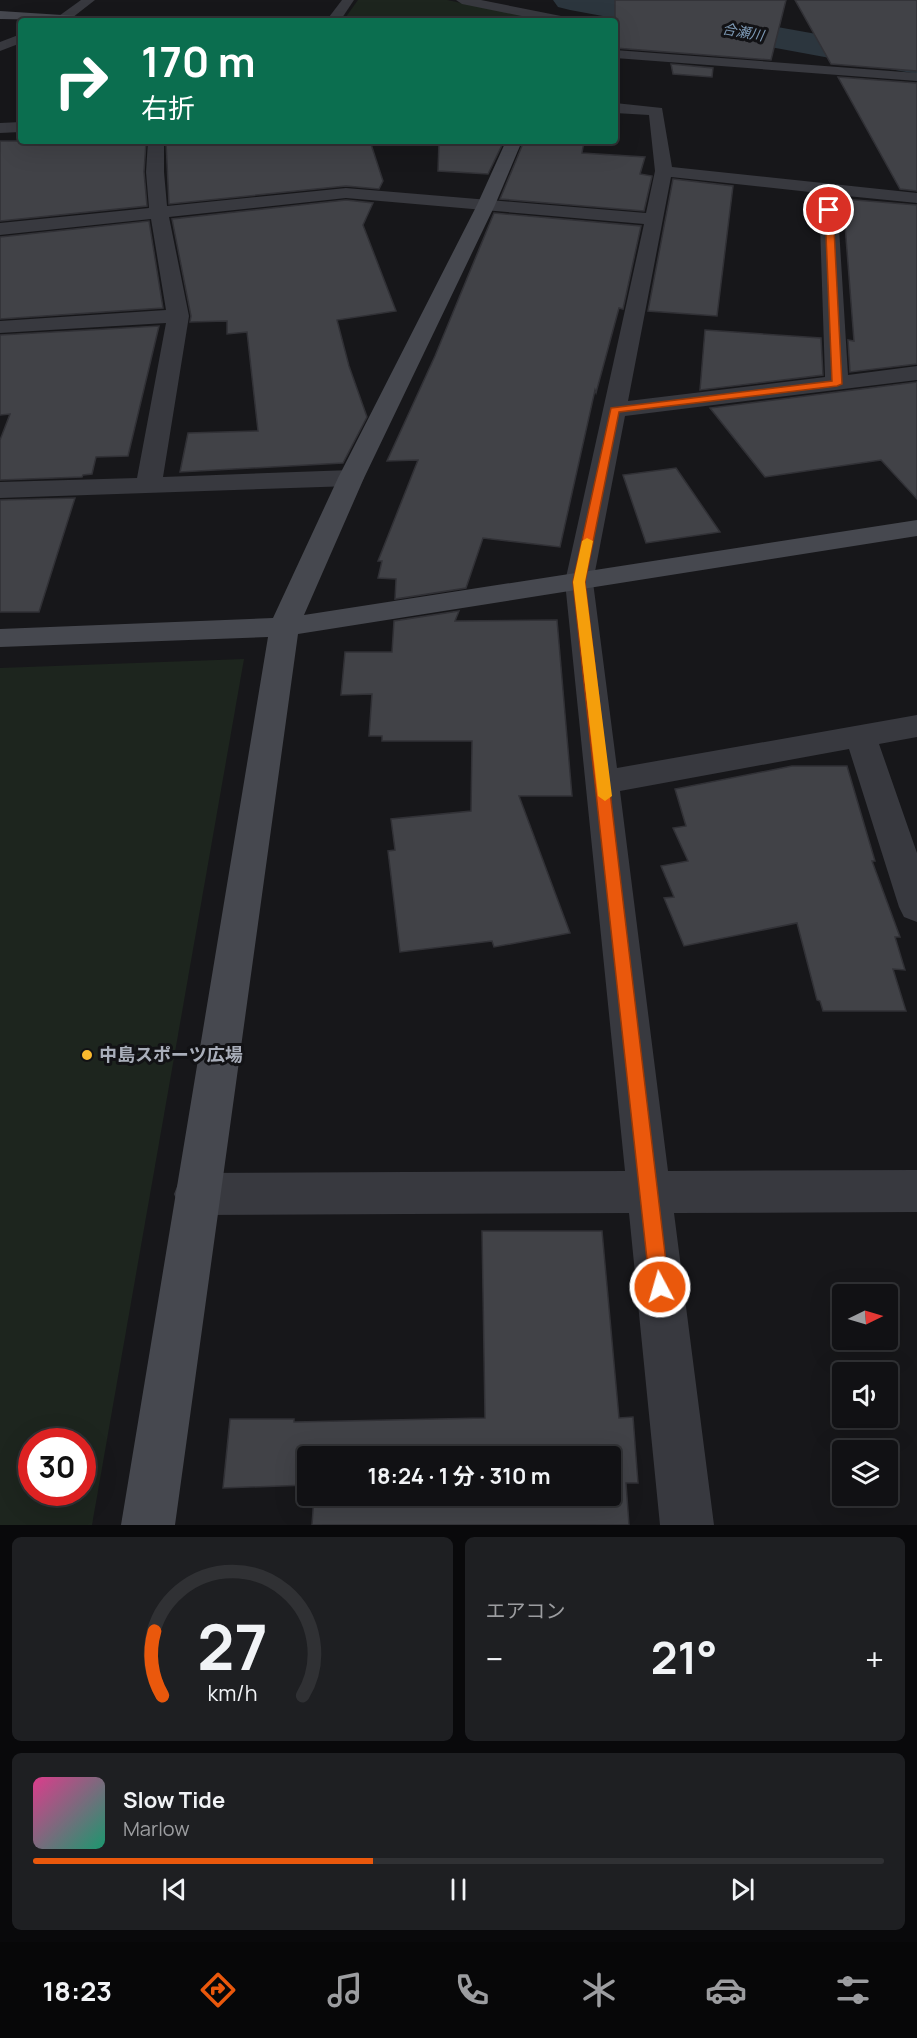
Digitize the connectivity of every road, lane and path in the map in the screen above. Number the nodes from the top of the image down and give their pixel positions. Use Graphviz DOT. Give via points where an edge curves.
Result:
graph roads {
  1 [pos="89,0"];
  2 [pos="342,0"];
  3 [pos="347,0"];
  4 [pos="462,0"];
  5 [pos="490,0"];
  6 [pos="518,11"];
  7 [pos="0,15"];
  8 [pos="37,18"];
  9 [pos="64,18"];
  10 [pos="335,18"];
  11 [pos="552,18"];
  12 [pos="18,39"];
  13 [pos="0,47"];
  14 [pos="618,54"];
  15 [pos="917,77"];
  16 [pos="618,108"];
  17 [pos="18,127"];
  18 [pos="0,128"];
  19 [pos="156,144"];
  20 [pos="513,144"];
  21 [pos="664,171"];
  22 [pos="828,189"];
  23 [pos="917,198"];
  24 [pos="486,205"];
  25 [pos="159,213"];
  26 [pos="652,219"];
  27 [pos="0,229"];
  28 [pos="178,316"];
  29 [pos="0,327"];
  30 [pos="917,373"];
  31 [pos="837,384"];
  32 [pos="614,410"];
  33 [pos="351,478"];
  34 [pos="149,484"];
  35 [pos="0,490"];
  36 [pos="917,528"];
  37 [pos="579,582"];
  38 [pos="284,627"];
  39 [pos="0,638"];
  40 [pos="917,726"];
  41 [pos="861,737"];
  42 [pos="604,782"];
  43 [pos="917,907"];
  44 [pos="917,1191"];
  45 [pos="649,1192"];
  46 [pos="196,1194"];
  47 [pos="148,1525"];
  48 [pos="687,1525"];
  1 -- 9 [label="street"];
  2 -- 3 [label="street"];
  3 -- 10 [label="street"];
  4 -- 6 [label="street"];
  5 -- 6 [label="street"];
  6 -- 11 [label="street"];
  7 -- 8 [label="street"];
  12 -- 13 [label="street"];
  14 -- 15 [label="street"];
  16 -- 21 [label="street" via="656,111"];
  17 -- 18 [label="street"];
  19 -- 25 [label="street" via="154,172"];
  20 -- 24 [label="street"];
  21 -- 22 [label="street"];
  21 -- 26 [label="street"];
  22 -- 23 [label="street"];
  22 -- 31 [label="street"];
  24 -- 25 [label="street" via="346,193"];
  24 -- 26 [label="street"];
  24 -- 33 [label="street"];
  25 -- 27 [label="street"];
  25 -- 28 [label="street"];
  26 -- 32 [label="street"];
  28 -- 29 [label="street"];
  28 -- 34 [label="street"];
  30 -- 31 [label="street"];
  31 -- 32 [label="street"];
  32 -- 37 [label="street"];
  33 -- 34 [label="street"];
  33 -- 38 [label="street"];
  34 -- 35 [label="street"];
  36 -- 37 [label="street"];
  37 -- 38 [label="street"];
  37 -- 42 [label="street"];
  38 -- 39 [label="street"];
  38 -- 46 [label="street"];
  40 -- 41 [label="street"];
  41 -- 42 [label="street"];
  41 -- 43 [label="street"];
  42 -- 45 [label="street"];
  44 -- 45 [label="street"];
  45 -- 46 [label="street"];
  45 -- 48 [label="street"];
  46 -- 47 [label="street"];
}
